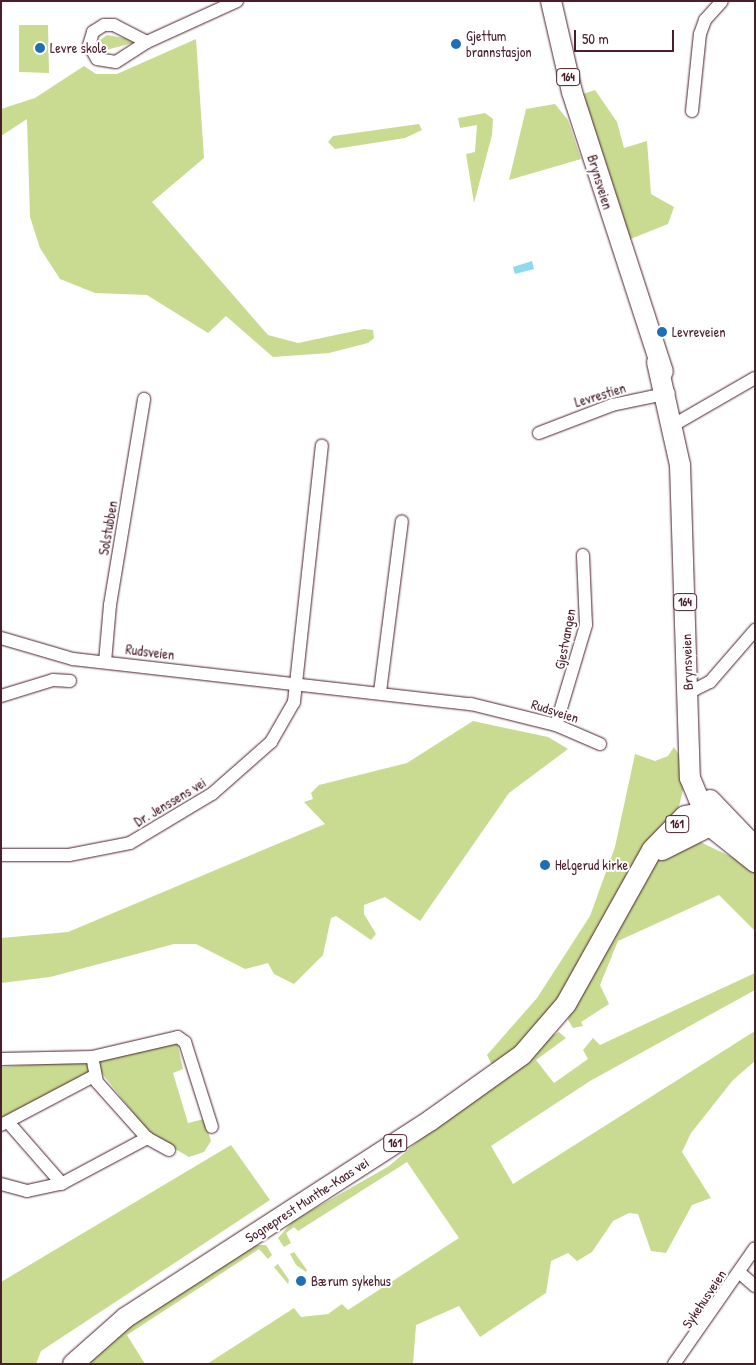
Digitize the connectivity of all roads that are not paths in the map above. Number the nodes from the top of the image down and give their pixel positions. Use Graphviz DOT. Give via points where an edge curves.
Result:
graph roads {
  1 [pos="237,1"];
  2 [pos="552,1"];
  3 [pos="722,1"];
  4 [pos="147,42"];
  5 [pos="692,111"];
  6 [pos="755,378"];
  7 [pos="667,393"];
  8 [pos="144,399"];
  9 [pos="675,426"];
  10 [pos="539,433"];
  11 [pos="322,446"];
  12 [pos="402,521"];
  13 [pos="584,556"];
  14 [pos="755,630"];
  15 [pos="1,638"];
  16 [pos="105,662"];
  17 [pos="70,681"];
  18 [pos="298,682"];
  19 [pos="380,692"];
  20 [pos="688,693"];
  21 [pos="1,696"];
  22 [pos="556,725"];
  23 [pos="600,744"];
  24 [pos="709,815"];
  25 [pos="755,847"];
  26 [pos="1,855"];
  27 [pos="755,862"];
  28 [pos="92,1056"];
  29 [pos="1,1059"];
  30 [pos="94,1076"];
  31 [pos="5,1123"];
  32 [pos="212,1127"];
  33 [pos="148,1138"];
  34 [pos="169,1150"];
  35 [pos="1,1184"];
  36 [pos="62,1184"];
  37 [pos="755,1248"];
  38 [pos="740,1273"];
  39 [pos="755,1286"];
  40 [pos="73,1364"];
  41 [pos="674,1364"];
  1 -- 4 [label="street"];
  2 -- 7 [label="main road, Brynsveien / 164" via="572,92"];
  3 -- 5 [label="street" via="704,20 700,34"];
  6 -- 9 [label="street"];
  7 -- 9 [label="main road, Brynsveien / 164"];
  7 -- 10 [label="street, Levrestien" via="605,407"];
  8 -- 16 [label="street, Solstubben" via="110,605"];
  9 -- 20 [label="main road, Brynsveien / 164"];
  11 -- 18 [label="street"];
  12 -- 19 [label="street"];
  13 -- 22 [label="street, Gjestvangen" via="586,626"];
  14 -- 20 [label="street" via="710,682"];
  15 -- 16 [label="street, Rudsveien" via="44,653"];
  16 -- 18 [label="street, Rudsveien"];
  17 -- 21 [label="street" via="53,680"];
  18 -- 19 [label="street, Rudsveien"];
  18 -- 26 [label="street, Dr. Jenssens vei" via="289,716 271,742 232,780 180,816 130,842 96,851"];
  19 -- 22 [label="street, Rudsveien" via="471,704"];
  20 -- 24 [label="main road, Brynsveien / 164" via="690,748"];
  22 -- 23 [label="street, Rudsveien"];
  24 -- 25 [label="main road, Brynsveien / 164"];
  24 -- 27 [label="main road, Brynsveien / 164"];
  24 -- 40 [label="main road, Sogneprest Munthe-Kaas vei / 161" via="685,816 650,857 566,1004 522,1055 431,1120 117,1324"];
  28 -- 29 [label="street"];
  28 -- 30 [label="street"];
  28 -- 32 [label="street" via="178,1037 188,1047"];
  30 -- 31 [label="street"];
  30 -- 33 [label="street"];
  31 -- 36 [label="street"];
  33 -- 34 [label="street"];
  33 -- 36 [label="street"];
  35 -- 36 [label="street" via="27,1191"];
  37 -- 38 [label="street, Sykehusveien"];
  38 -- 39 [label="street"];
  38 -- 41 [label="street, Sykehusveien"];
}
